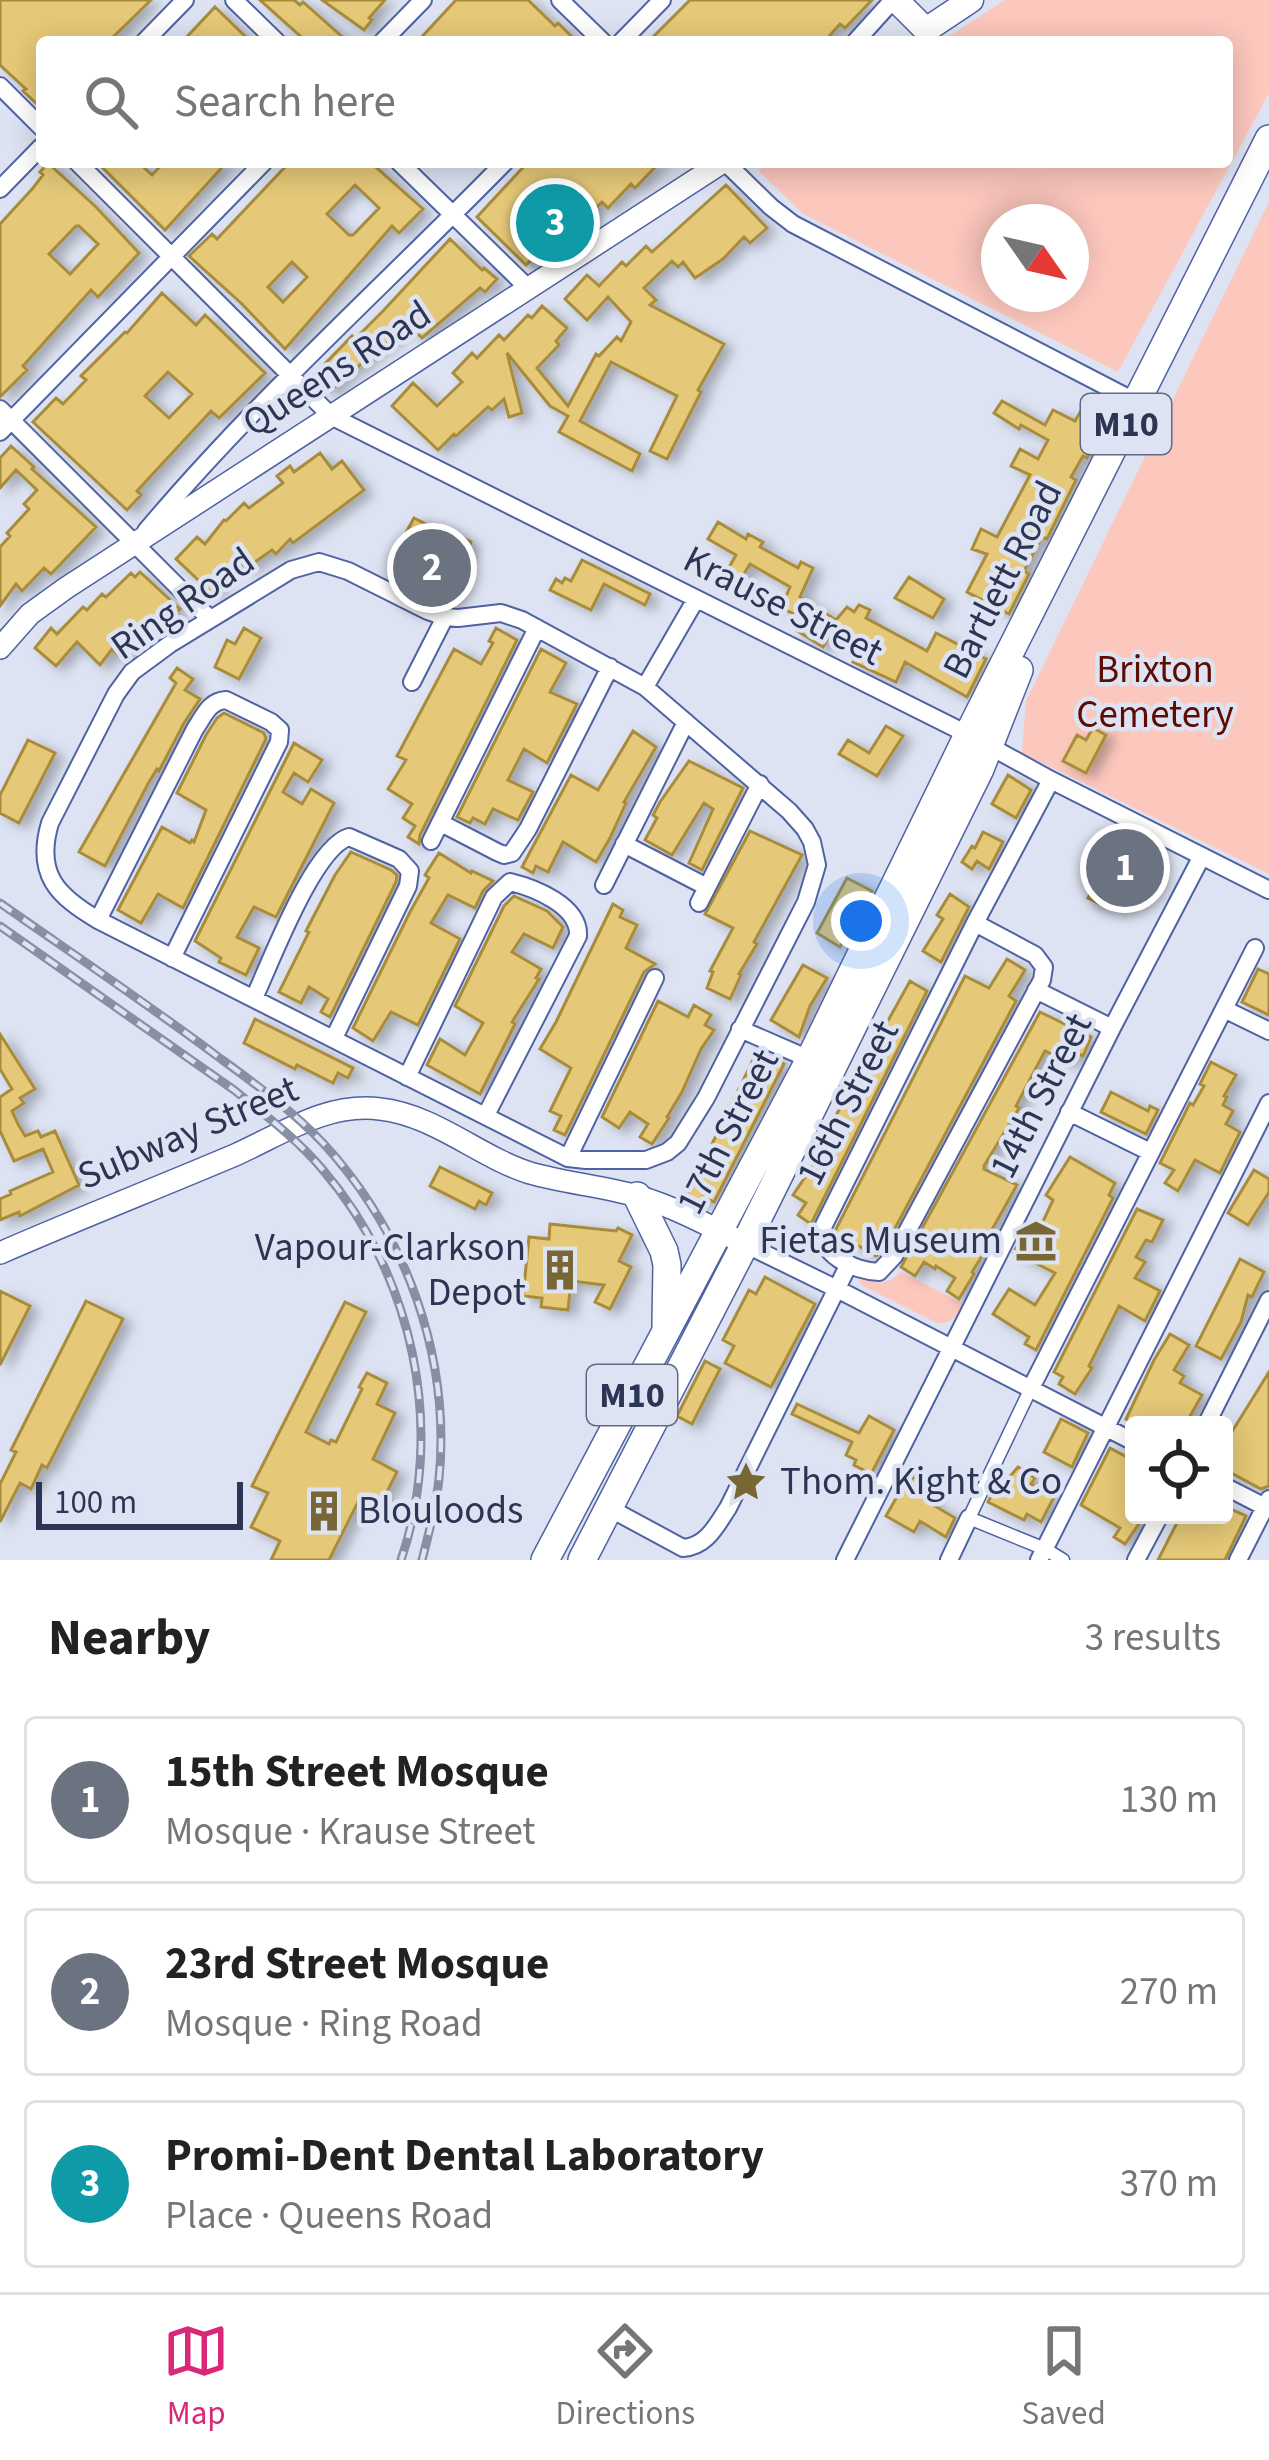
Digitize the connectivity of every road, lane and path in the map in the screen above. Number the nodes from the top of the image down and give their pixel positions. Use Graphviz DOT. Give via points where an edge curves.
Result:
graph roads {
  1 [pos="185,0"];
  2 [pos="234,0"];
  3 [pos="423,0"];
  4 [pos="560,0"];
  5 [pos="662,0"];
  6 [pos="894,0"];
  7 [pos="971,0"];
  8 [pos="150,36"];
  9 [pos="271,36"];
  10 [pos="388,36"];
  11 [pos="597,36"];
  12 [pos="628,36"];
  13 [pos="861,36"];
  14 [pos="916,36"];
  15 [pos="0,86"];
  16 [pos="36,122"];
  17 [pos="1269,139"];
  18 [pos="36,152"];
  19 [pos="1269,158"];
  20 [pos="83,168"];
  21 [pos="258,168"];
  22 [pos="406,168"];
  23 [pos="499,168"];
  24 [pos="715,168"];
  25 [pos="730,168"];
  26 [pos="0,189"];
  27 [pos="453,215"];
  28 [pos="172,256"];
  29 [pos="528,288"];
  30 [pos="290,376"];
  31 [pos="1141,404"];
  32 [pos="331,416"];
  33 [pos="4,420"];
  34 [pos="136,543"];
  35 [pos="696,599"];
  36 [pos="446,617"];
  37 [pos="209,618"];
  38 [pos="537,628"];
  39 [pos="0,648"];
  40 [pos="610,667"];
  41 [pos="412,682"];
  42 [pos="645,687"];
  43 [pos="686,722"];
  44 [pos="979,741"];
  45 [pos="1051,780"];
  46 [pos="760,784"];
  47 [pos="441,823"];
  48 [pos="431,841"];
  49 [pos="624,844"];
  50 [pos="1202,856"];
  51 [pos="604,885"];
  52 [pos="1269,890"];
  53 [pos="98,920"];
  54 [pos="975,923"];
  55 [pos="1255,948"];
  56 [pos="172,958"];
  57 [pos="655,978"];
  58 [pos="1036,990"];
  59 [pos="254,998"];
  60 [pos="1224,1010"];
  61 [pos="1112,1028"];
  62 [pos="740,1029"];
  63 [pos="1269,1031"];
  64 [pos="334,1038"];
  65 [pos="821,1064"];
  66 [pos="407,1077"];
  67 [pos="1267,1111"];
  68 [pos="1070,1112"];
  69 [pos="486,1115"];
  70 [pos="1150,1152"];
  71 [pos="568,1158"];
  72 [pos="638,1196"];
  73 [pos="733,1238"];
  74 [pos="0,1253"];
  75 [pos="849,1264"];
  76 [pos="837,1288"];
  77 [pos="1269,1300"];
  78 [pos="666,1329"];
  79 [pos="951,1350"];
  80 [pos="1031,1388"];
  81 [pos="1211,1416"];
  82 [pos="1105,1428"];
  83 [pos="1125,1438"];
  84 [pos="1233,1490"];
  85 [pos="1268,1505"];
  86 [pos="609,1508"];
  87 [pos="969,1518"];
  88 [pos="1155,1524"];
  89 [pos="1042,1555"];
  90 [pos="545,1560"];
  91 [pos="582,1560"];
  92 [pos="845,1560"];
  93 [pos="949,1560"];
  94 [pos="1063,1560"];
  95 [pos="1136,1560"];
  96 [pos="1238,1560"];
  1 -- 8 [label="street"];
  2 -- 9 [label="street"];
  3 -- 10 [label="street"];
  4 -- 11 [label="street"];
  5 -- 12 [label="street"];
  6 -- 13 [label="street"];
  6 -- 14 [label="main road"];
  7 -- 14 [label="main road"];
  15 -- 16 [label="street"];
  17 -- 31 [label="main road, Bartlett Road / M10"];
  18 -- 26 [label="street"];
  19 -- 31 [label="main road, Bartlett Road / M10"];
  20 -- 28 [label="street, Krause Street"];
  21 -- 28 [label="street"];
  22 -- 27 [label="street"];
  23 -- 27 [label="street"];
  24 -- 29 [label="street, Queens Road"];
  25 -- 31 [label="street" via="793,224"];
  27 -- 29 [label="street"];
  27 -- 30 [label="street"];
  28 -- 30 [label="street, Krause Street"];
  28 -- 33 [label="street"];
  29 -- 32 [label="street, Queens Road"];
  30 -- 32 [label="street, Krause Street"];
  30 -- 34 [label="street"];
  31 -- 44 [label="main road, Bartlett Road / M10"];
  32 -- 34 [label="street, Queens Road"];
  32 -- 35 [label="street, Krause Street"];
  33 -- 34 [label="street"];
  34 -- 37 [label="street"];
  34 -- 39 [label="street, Queens Road" via="46,601"];
  35 -- 42 [label="street"];
  35 -- 44 [label="street, Krause Street"];
  36 -- 37 [label="street, Ring Road" via="319,562"];
  36 -- 38 [label="street, Ring Road" via="501,614"];
  36 -- 41 [label="street"];
  37 -- 53 [label="street, Ring Road" via="124,683 50,824 49,875 64,897"];
  38 -- 40 [label="street, Ring Road"];
  38 -- 47 [label="street"];
  40 -- 42 [label="street, Ring Road"];
  40 -- 47 [label="street" via="512,853"];
  42 -- 43 [label="street, Ring Road"];
  43 -- 46 [label="street, Ring Road"];
  43 -- 49 [label="street"];
  44 -- 45 [label="street, Krause Street"];
  44 -- 65 [label="main road, 17th Street / M10"];
  45 -- 50 [label="street, Krause Street"];
  45 -- 54 [label="street, 16th Street"];
  46 -- 49 [label="street" via="703,895"];
  46 -- 62 [label="street, Ring Road" via="805,829 817,865"];
  47 -- 48 [label="street"];
  49 -- 51 [label="street"];
  50 -- 52 [label="street, Krause Street"];
  50 -- 61 [label="street, 14th Street"];
  53 -- 56 [label="street, Ring Road"];
  53 -- 56 [label="street" via="196,729 209,707 226,700 278,727 280,737"];
  54 -- 58 [label="street" via="1040,960"];
  54 -- 75 [label="street, 16th Street" via="820,1235"];
  55 -- 60 [label="street"];
  56 -- 59 [label="street, Ring Road"];
  57 -- 71 [label="street"];
  58 -- 61 [label="street"];
  58 -- 75 [label="street" via="889,1265 871,1272"];
  59 -- 64 [label="street, Ring Road"];
  59 -- 64 [label="street" via="322,858 341,838 405,863 410,877"];
  60 -- 63 [label="street"];
  60 -- 70 [label="street"];
  61 -- 68 [label="street, 14th Street"];
  62 -- 65 [label="street"];
  62 -- 71 [label="street, Ring Road" via="691,1124 667,1152 646,1160"];
  64 -- 66 [label="street, Ring Road"];
  65 -- 73 [label="main road, 17th Street / M10"];
  66 -- 69 [label="street, Ring Road"];
  66 -- 69 [label="street" via="487,910 514,882 571,912 579,927"];
  67 -- 82 [label="street"];
  68 -- 70 [label="street"];
  68 -- 79 [label="street, 14th Street"];
  69 -- 71 [label="street, Ring Road"];
  70 -- 80 [label="street"];
  72 -- 73 [label="street, Subway Street"];
  72 -- 74 [label="street, Subway Street" via="525,1171 396,1112 346,1109"];
  72 -- 78 [label="main road" via="667,1264"];
  73 -- 76 [label="street"];
  73 -- 78 [label="main road, 17th Street / M10"];
  73 -- 86 [label="main road, 17th Street / M10"];
  75 -- 76 [label="street"];
  76 -- 79 [label="street"];
  76 -- 86 [label="street" via="705,1541 683,1548"];
  77 -- 81 [label="street"];
  78 -- 90 [label="main road, 17th Street / M10"];
  79 -- 80 [label="street"];
  79 -- 92 [label="street, 14th Street"];
  80 -- 82 [label="street"];
  80 -- 87 [label="street"];
  82 -- 83 [label="street"];
  82 -- 89 [label="street"];
  84 -- 85 [label="street"];
  85 -- 96 [label="street"];
  86 -- 91 [label="main road, 17th Street / M10"];
  87 -- 89 [label="street"];
  87 -- 93 [label="street"];
  88 -- 95 [label="street"];
  89 -- 94 [label="street"];
}
